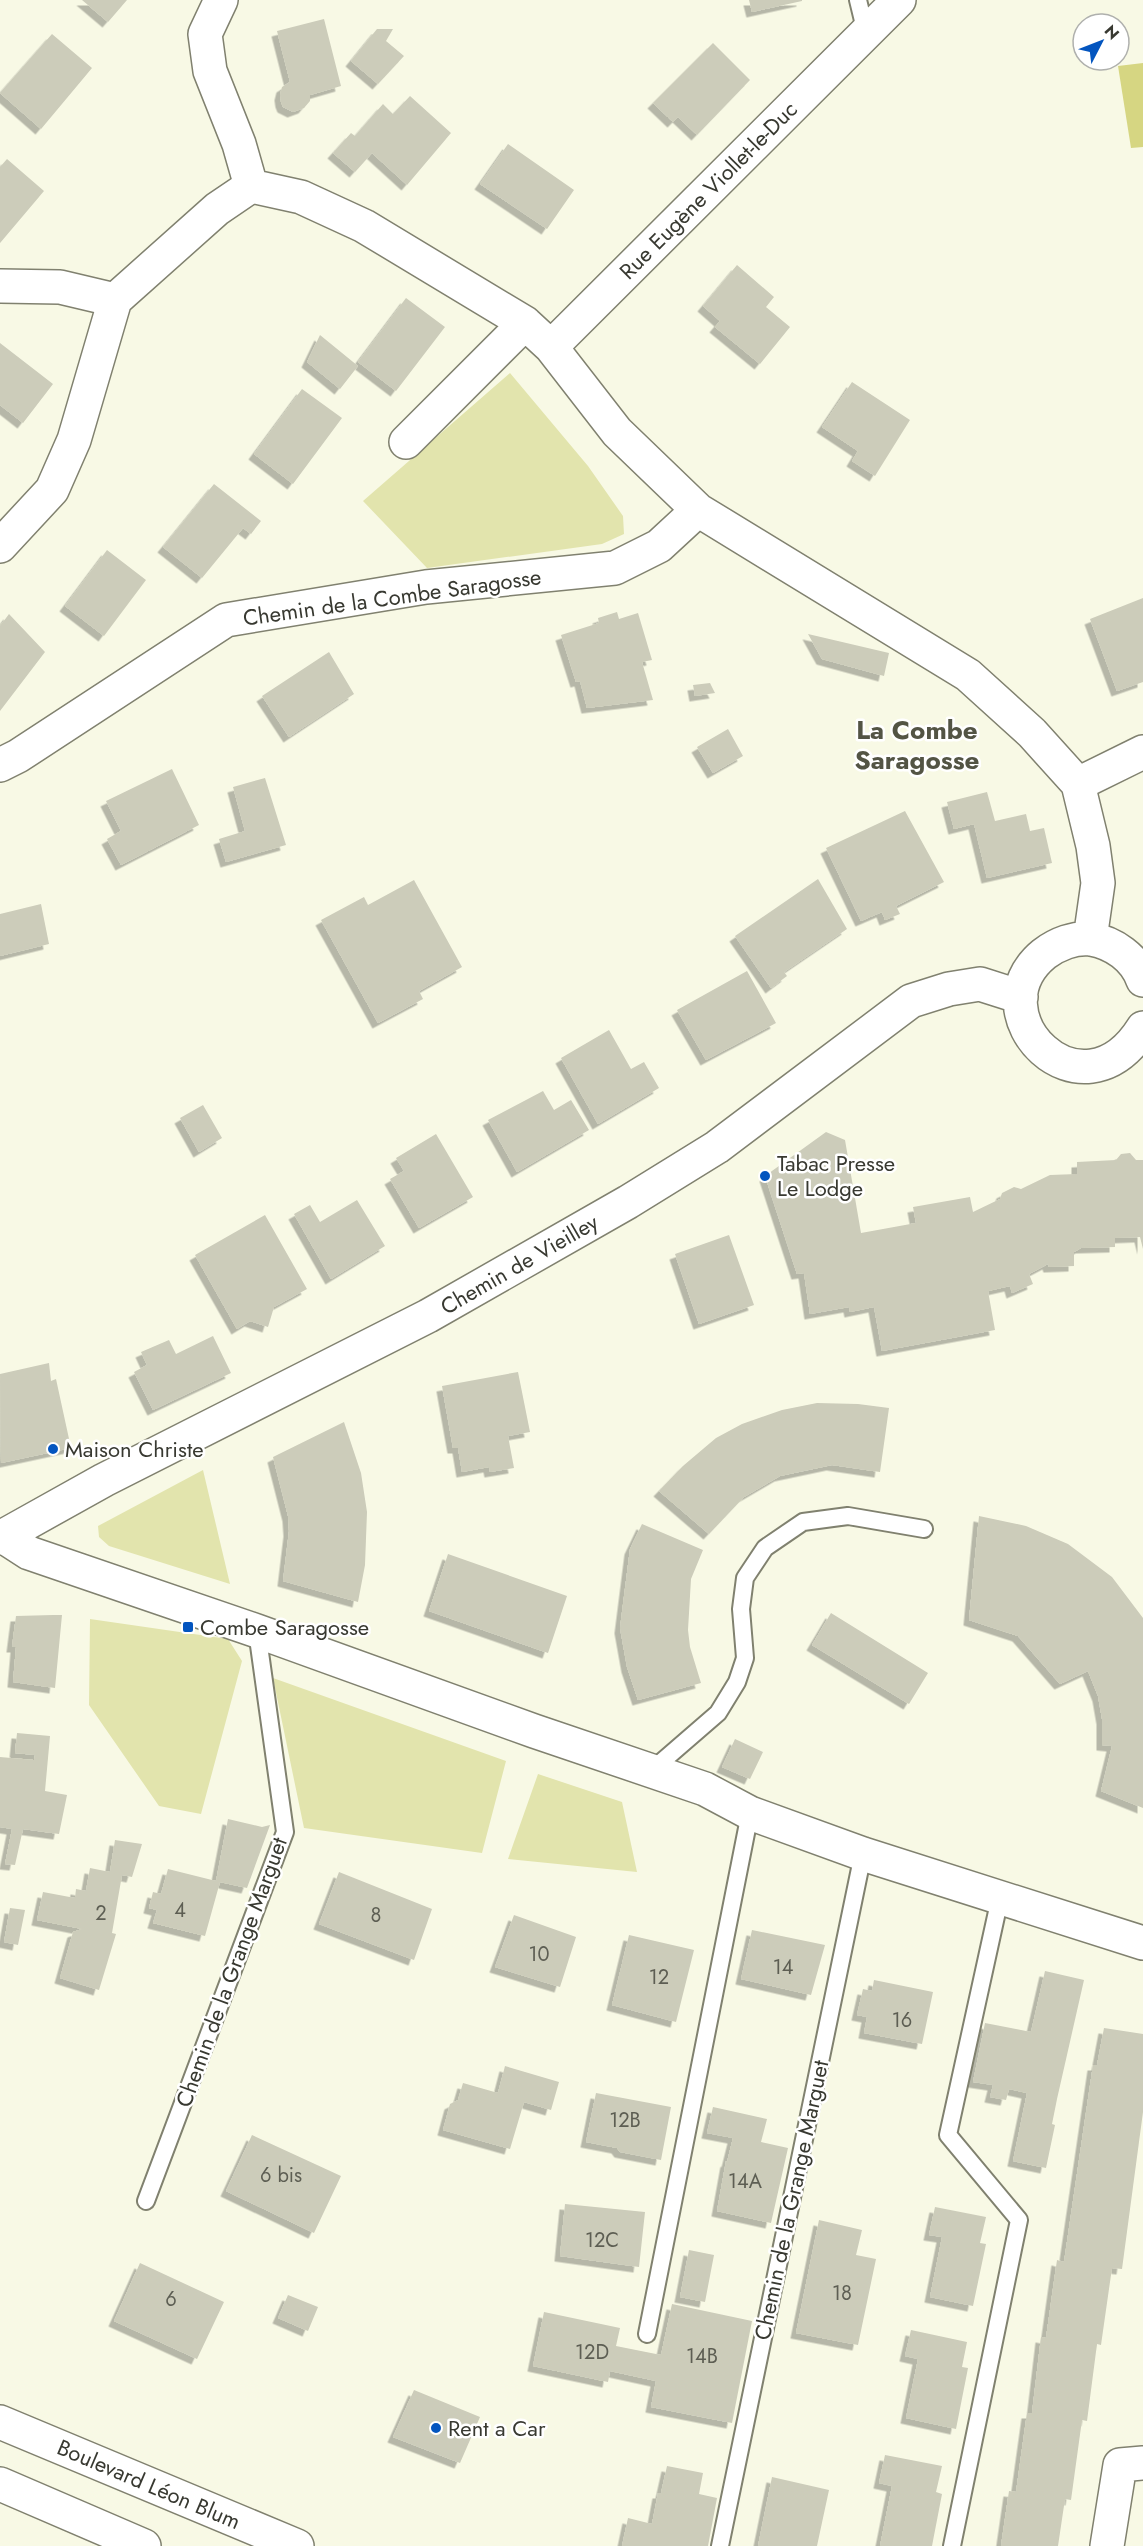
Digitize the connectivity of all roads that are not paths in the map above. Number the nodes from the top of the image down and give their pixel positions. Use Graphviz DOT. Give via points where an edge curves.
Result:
graph roads {
  1 [pos="221,0"];
  2 [pos="858,0"];
  3 [pos="899,0"];
  4 [pos="866,33"];
  5 [pos="251,186"];
  6 [pos="0,286"];
  7 [pos="115,300"];
  8 [pos="525,323"];
  9 [pos="551,347"];
  10 [pos="406,442"];
  11 [pos="698,510"];
  12 [pos="0,546"];
  13 [pos="1143,752"];
  14 [pos="0,765"];
  15 [pos="1078,784"];
  16 [pos="1090,939"];
  17 [pos="1143,980"];
  18 [pos="1021,997"];
  19 [pos="1143,1028"];
  20 [pos="924,1529"];
  21 [pos="2,1538"];
  22 [pos="257,1631"];
  23 [pos="651,1771"];
  24 [pos="750,1812"];
  25 [pos="863,1854"];
  26 [pos="1000,1898"];
  27 [pos="1143,1943"];
  28 [pos="146,2201"];
  29 [pos="647,2334"];
  30 [pos="0,2422"];
  31 [pos="1143,2463"];
  32 [pos="0,2484"];
  33 [pos="144,2546"];
  34 [pos="297,2546"];
  35 [pos="720,2546"];
  36 [pos="952,2546"];
  37 [pos="1107,2546"];
  1 -- 5 [label="street" via="205,34 210,71"];
  2 -- 4 [label="lane"];
  3 -- 4 [label="street, Rue Eugène Viollet-le-Duc"];
  4 -- 9 [label="street, Rue Eugène Viollet-le-Duc"];
  5 -- 7 [label="street" via="217,209"];
  5 -- 8 [label="street" via="301,196 364,226"];
  6 -- 7 [label="street" via="60,287"];
  7 -- 12 [label="street" via="74,440 52,490"];
  8 -- 9 [label="street"];
  8 -- 10 [label="street"];
  9 -- 11 [label="street" via="617,432"];
  11 -- 14 [label="street, Chemin de la Combe Saragosse" via="659,546 615,568 426,587 226,620"];
  11 -- 15 [label="street" via="968,675 1032,733"];
  13 -- 15 [label="street"];
  15 -- 16 [label="street" via="1098,883"];
  16 -- 17 [label="street" via="1127,955"];
  16 -- 18 [label="street" via="1071,940 1036,960"];
  18 -- 19 [label="street" via="1022,1017 1030,1035 1042,1051 1059,1062 1098,1065 1118,1058"];
  18 -- 21 [label="street, Chemin de Vieilley" via="980,984 949,988 911,1001 717,1147 628,1202 428,1316 104,1480"];
  20 -- 23 [label="lane" via="848,1516 803,1522 765,1548 745,1578 741,1609 745,1658 737,1682 718,1713"];
  21 -- 22 [label="street" via="29,1553"];
  22 -- 23 [label="street"];
  22 -- 28 [label="lane, Chemin de la Grange Marguet" via="285,1832"];
  23 -- 24 [label="street" via="705,1790"];
  24 -- 25 [label="street"];
  24 -- 29 [label="lane"];
  25 -- 26 [label="street"];
  25 -- 35 [label="lane, Chemin de la Grange Marguet"];
  26 -- 27 [label="street"];
  26 -- 36 [label="lane" via="948,2135 1020,2220"];
  30 -- 34 [label="street, Boulevard Léon Blum"];
  31 -- 37 [label="street" via="1120,2465"];
  32 -- 33 [label="street"];
}
